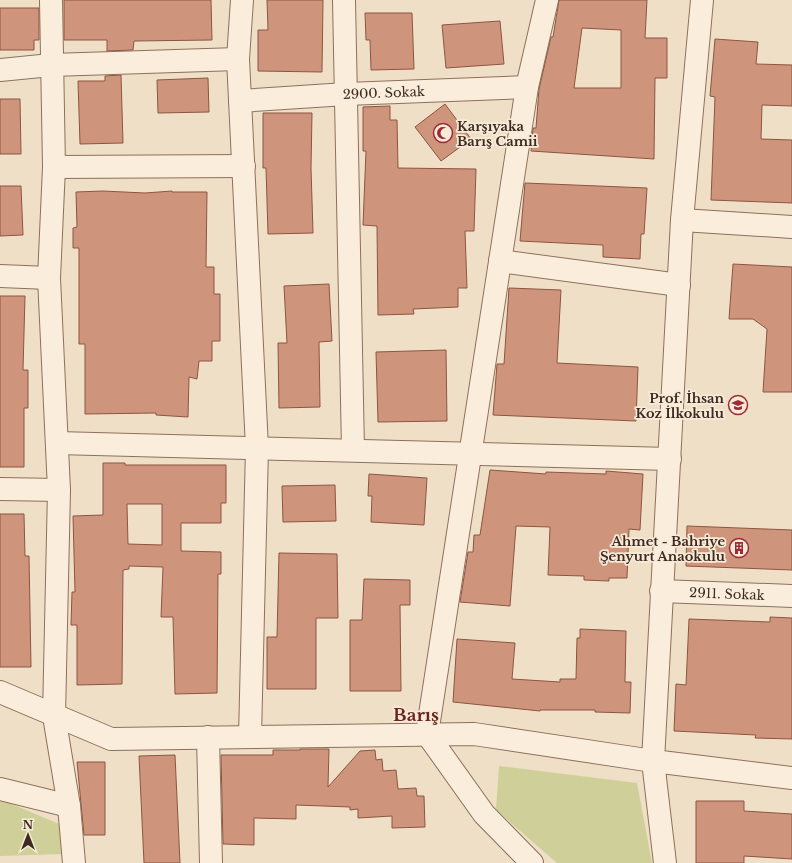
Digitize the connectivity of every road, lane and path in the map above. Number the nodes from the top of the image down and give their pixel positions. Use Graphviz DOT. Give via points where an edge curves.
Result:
graph roads {
  1 [pos="51,0"];
  2 [pos="242,0"];
  3 [pos="344,0"];
  4 [pos="547,0"];
  5 [pos="702,0"];
  6 [pos="238,59"];
  7 [pos="51,65"];
  8 [pos="0,70"];
  9 [pos="527,87"];
  10 [pos="346,94"];
  11 [pos="240,101"];
  12 [pos="244,166"];
  13 [pos="54,167"];
  14 [pos="682,220"];
  15 [pos="792,227"];
  16 [pos="500,261"];
  17 [pos="0,276"];
  18 [pos="49,278"];
  19 [pos="679,285"];
  20 [pos="57,443"];
  21 [pos="257,448"];
  22 [pos="353,450"];
  23 [pos="470,453"];
  24 [pos="670,459"];
  25 [pos="0,489"];
  26 [pos="59,490"];
  27 [pos="661,591"];
  28 [pos="792,596"];
  29 [pos="0,692"];
  30 [pos="54,716"];
  31 [pos="427,734"];
  32 [pos="208,737"];
  33 [pos="250,737"];
  34 [pos="653,761"];
  35 [pos="792,778"];
  36 [pos="0,789"];
  37 [pos="69,806"];
  38 [pos="74,863"];
  39 [pos="211,863"];
  40 [pos="532,863"];
  41 [pos="665,863"];
  1 -- 7 [label="street"];
  2 -- 6 [label="street"];
  3 -- 10 [label="street"];
  4 -- 9 [label="street"];
  5 -- 14 [label="street"];
  6 -- 7 [label="street"];
  6 -- 11 [label="street"];
  7 -- 8 [label="street"];
  7 -- 13 [label="street"];
  9 -- 10 [label="street, 2900. Sokak"];
  9 -- 16 [label="street"];
  10 -- 11 [label="street, 2900. Sokak"];
  10 -- 22 [label="street"];
  11 -- 12 [label="street"];
  12 -- 13 [label="street"];
  12 -- 21 [label="street"];
  13 -- 18 [label="street"];
  14 -- 15 [label="street"];
  14 -- 19 [label="street"];
  16 -- 19 [label="street"];
  16 -- 23 [label="street"];
  17 -- 18 [label="street"];
  18 -- 20 [label="street"];
  19 -- 24 [label="street"];
  20 -- 21 [label="street"];
  20 -- 26 [label="street"];
  21 -- 22 [label="street"];
  21 -- 33 [label="street"];
  22 -- 23 [label="street"];
  23 -- 24 [label="street"];
  23 -- 31 [label="street"];
  24 -- 27 [label="street"];
  25 -- 26 [label="street"];
  26 -- 30 [label="street"];
  27 -- 28 [label="street, 2911. Sokak"];
  27 -- 34 [label="street"];
  29 -- 30 [label="street"];
  30 -- 32 [label="street" via="111,739"];
  30 -- 37 [label="street"];
  31 -- 33 [label="street"];
  31 -- 34 [label="street" via="474,734"];
  31 -- 40 [label="street" via="484,814"];
  32 -- 33 [label="street"];
  32 -- 39 [label="street"];
  34 -- 35 [label="street"];
  34 -- 41 [label="street"];
  36 -- 37 [label="street"];
  37 -- 38 [label="street"];
}
